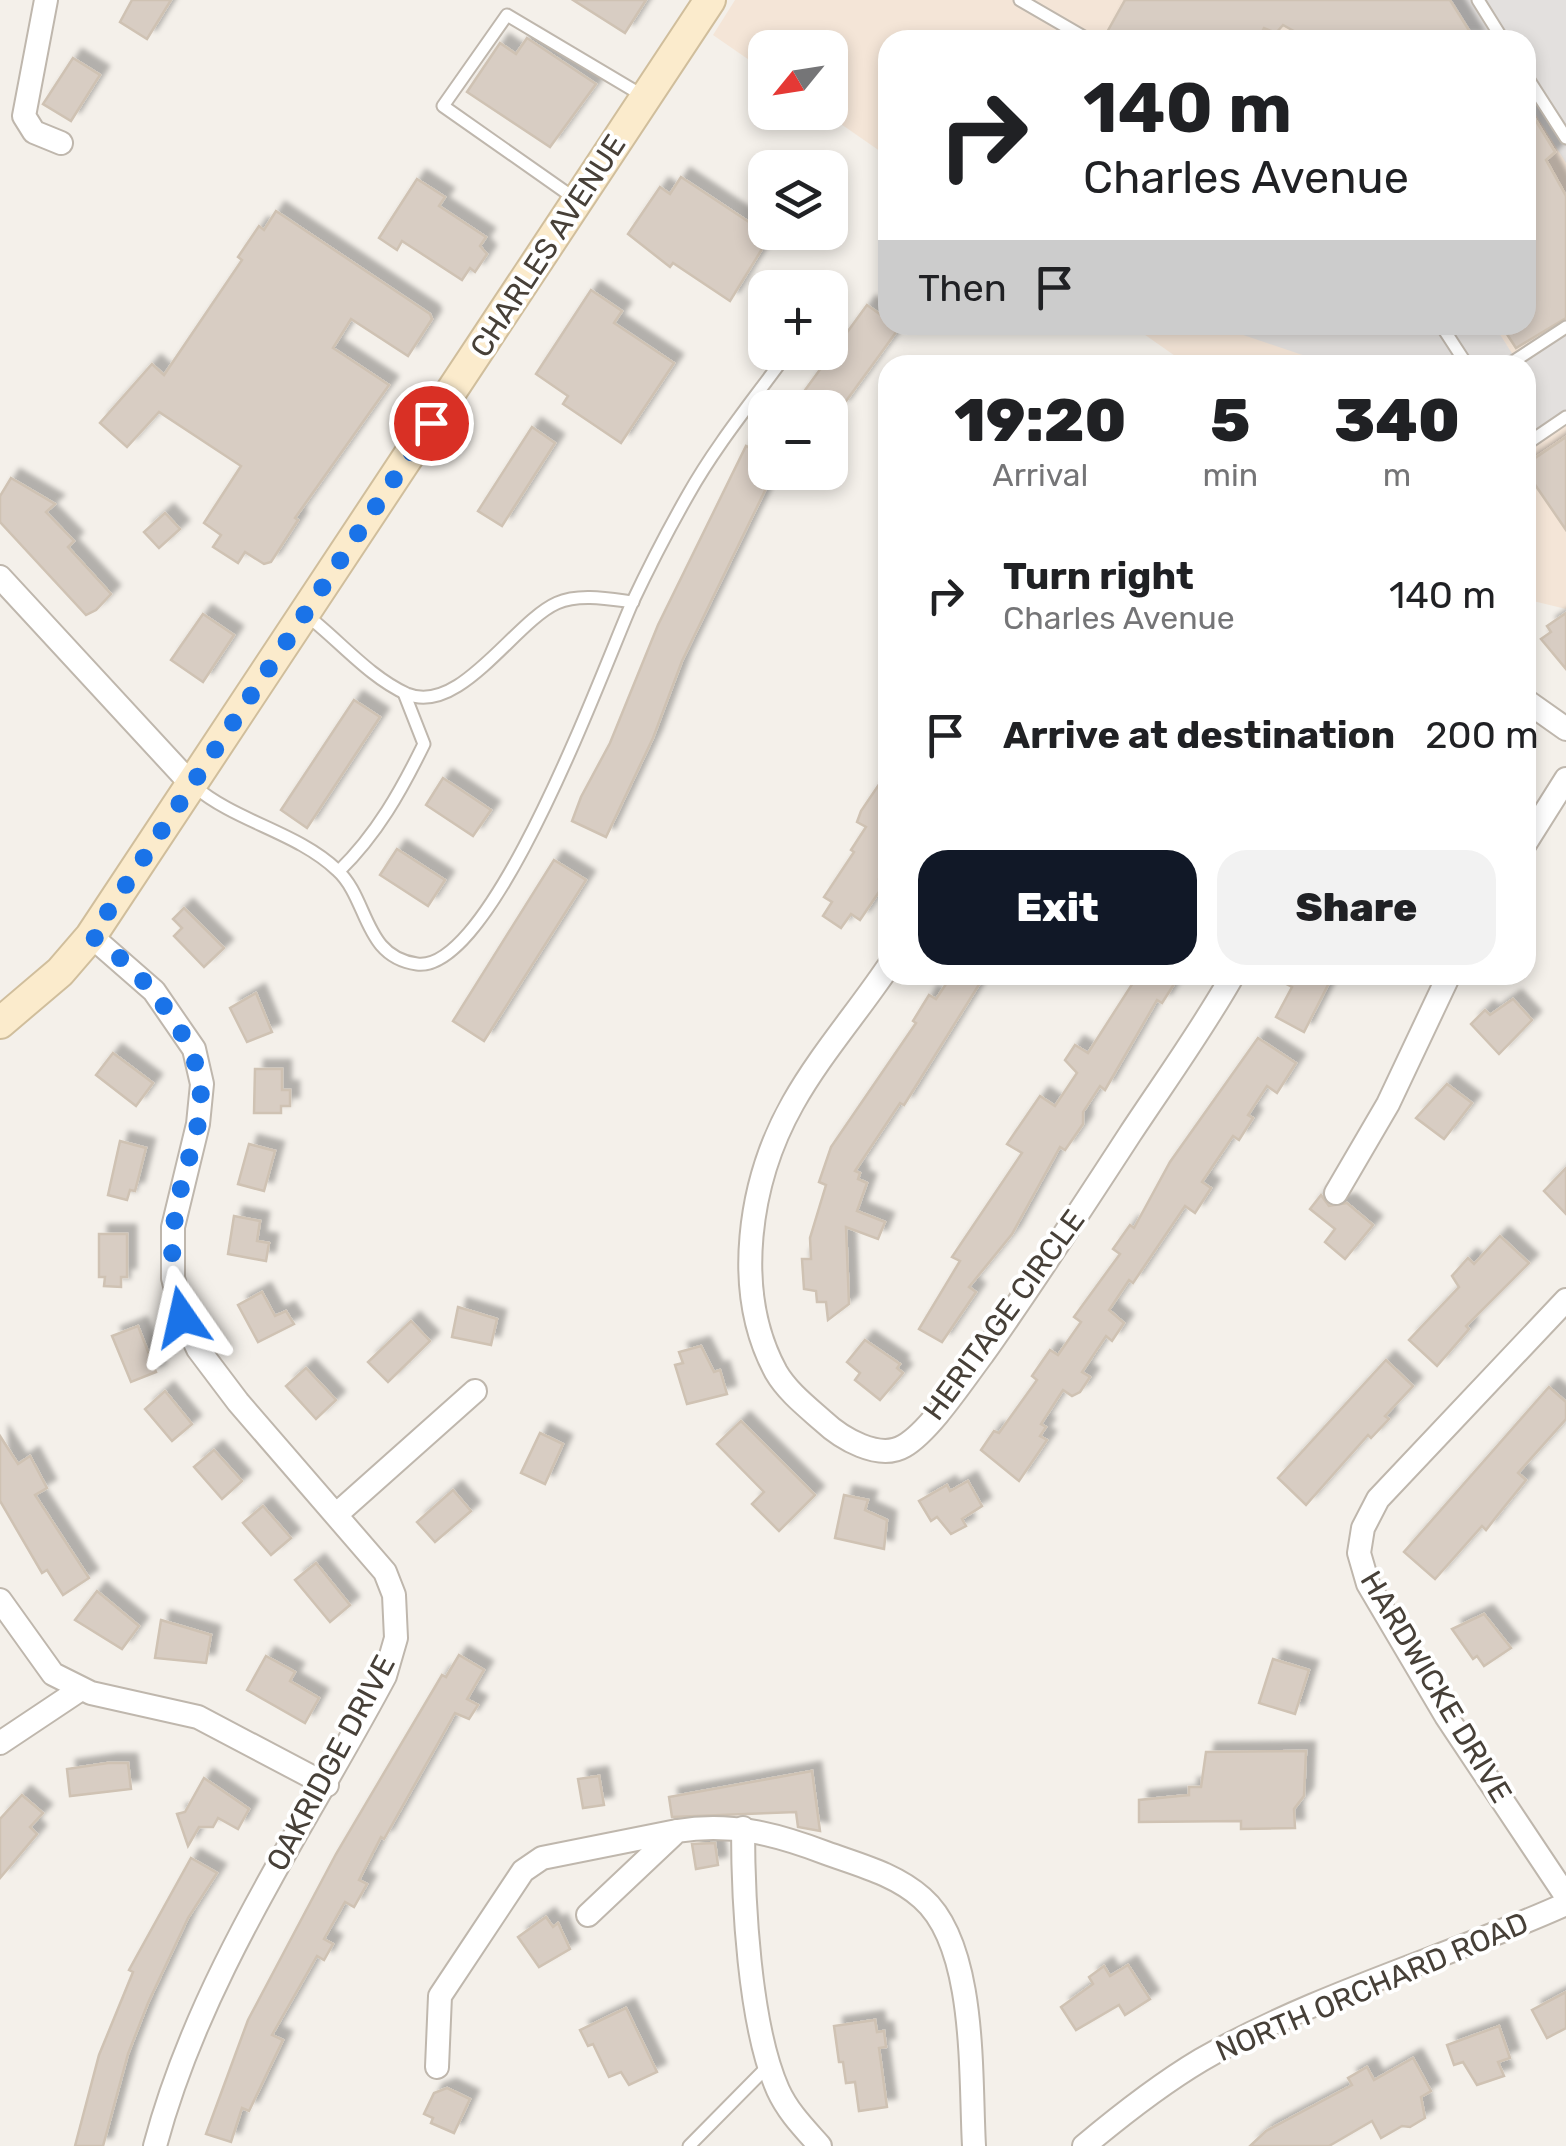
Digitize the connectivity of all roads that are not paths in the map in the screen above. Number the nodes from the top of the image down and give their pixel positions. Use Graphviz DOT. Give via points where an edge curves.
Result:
graph roads {
  1 [pos="46,0"];
  2 [pos="710,0"];
  3 [pos="1020,0"];
  4 [pos="1478,0"];
  5 [pos="1072,30"];
  6 [pos="1497,30"];
  7 [pos="1536,91"];
  8 [pos="646,97"];
  9 [pos="1566,138"];
  10 [pos="60,143"];
  11 [pos="578,200"];
  12 [pos="1566,327"];
  13 [pos="1523,355"];
  14 [pos="775,370"];
  15 [pos="1566,418"];
  16 [pos="1536,438"];
  17 [pos="0,577"];
  18 [pos="633,602"];
  19 [pos="305,614"];
  20 [pos="404,693"];
  21 [pos="1536,708"];
  22 [pos="1566,729"];
  23 [pos="1566,779"];
  24 [pos="193,786"];
  25 [pos="1536,827"];
  26 [pos="339,871"];
  27 [pos="92,936"];
  28 [pos="878,980"];
  29 [pos="1226,985"];
  30 [pos="1444,985"];
  31 [pos="0,1023"];
  32 [pos="1336,1193"];
  33 [pos="1566,1300"];
  34 [pos="475,1391"];
  35 [pos="338,1513"];
  36 [pos="0,1600"];
  37 [pos="81,1689"];
  38 [pos="0,1743"];
  39 [pos="326,1784"];
  40 [pos="743,1828"];
  41 [pos="677,1831"];
  42 [pos="1566,1900"];
  43 [pos="588,1915"];
  44 [pos="770,2064"];
  45 [pos="437,2067"];
  46 [pos="155,2146"];
  47 [pos="689,2146"];
  48 [pos="820,2146"];
  49 [pos="974,2146"];
  50 [pos="1084,2146"];
  1 -- 10 [label="street" via="24,116 34,132"];
  2 -- 8 [label="street, CHARLES AVENUE"];
  3 -- 5 [label="lane"];
  4 -- 6 [label="lane"];
  7 -- 9 [label="lane"];
  8 -- 11 [label="street, CHARLES AVENUE"];
  8 -- 11 [label="lane" via="507,15 444,106"];
  11 -- 19 [label="street, CHARLES AVENUE"];
  12 -- 13 [label="lane"];
  14 -- 18 [label="lane" via="688,494"];
  15 -- 16 [label="lane"];
  17 -- 24 [label="street"];
  18 -- 20 [label="lane" via="556,603 466,680 436,696"];
  18 -- 26 [label="lane" via="538,826 453,952 431,964 392,954 367,927"];
  19 -- 20 [label="lane"];
  19 -- 24 [label="street, CHARLES AVENUE"];
  20 -- 26 [label="lane" via="424,744 364,847"];
  21 -- 22 [label="street"];
  23 -- 25 [label="street"];
  24 -- 26 [label="lane"];
  24 -- 27 [label="street, CHARLES AVENUE"];
  27 -- 31 [label="street, CHARLES AVENUE"];
  27 -- 35 [label="street, OAKRIDGE DRIVE" via="154,991 194,1049 202,1084 198,1124 173,1226 173,1278 182,1317 238,1402"];
  28 -- 29 [label="street, HERITAGE CIRCLE" via="793,1102 770,1152 757,1202 751,1296 755,1326 796,1396 856,1443 893,1451 909,1443 964,1380"];
  30 -- 32 [label="street" via="1388,1104"];
  33 -- 42 [label="street, HARDWICKE DRIVE" via="1378,1499 1363,1528 1360,1553 1368,1584 1446,1716"];
  34 -- 35 [label="street"];
  35 -- 39 [label="street, OAKRIDGE DRIVE" via="385,1572 394,1594 396,1638 385,1676"];
  36 -- 37 [label="street" via="53,1674"];
  37 -- 38 [label="street"];
  37 -- 39 [label="street" via="198,1717"];
  39 -- 46 [label="street, OAKRIDGE DRIVE" via="204,2006"];
  40 -- 41 [label="street"];
  40 -- 44 [label="street" via="761,2038"];
  40 -- 49 [label="street" via="896,1879 925,1900 959,1960"];
  41 -- 43 [label="street"];
  41 -- 45 [label="street" via="542,1858 523,1872 440,1996"];
  42 -- 50 [label="street, NORTH ORCHARD ROAD" via="1279,2020 1200,2061"];
  44 -- 47 [label="lane"];
  44 -- 48 [label="street" via="794,2117"];
}
